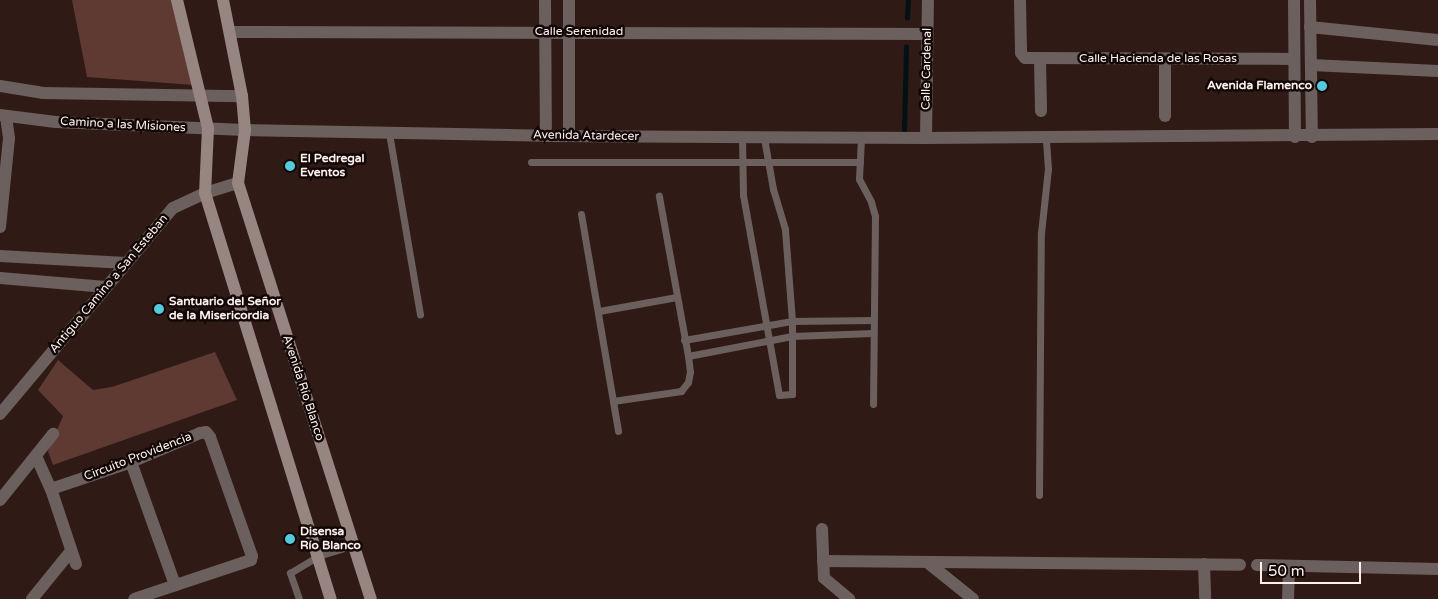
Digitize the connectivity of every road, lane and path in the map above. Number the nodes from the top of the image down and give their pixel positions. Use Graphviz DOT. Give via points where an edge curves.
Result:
graph roads {
  1 [pos="177,0"];
  2 [pos="223,0"];
  3 [pos="545,0"];
  4 [pos="568,0"];
  5 [pos="928,0"];
  6 [pos="1020,0"];
  7 [pos="1294,0"];
  8 [pos="1310,0"];
  9 [pos="1310,27"];
  10 [pos="230,32"];
  11 [pos="545,32"];
  12 [pos="568,32"];
  13 [pos="928,34"];
  14 [pos="1438,40"];
  15 [pos="1040,58"];
  16 [pos="1165,59"];
  17 [pos="1294,59"];
  18 [pos="1311,65"];
  19 [pos="1438,71"];
  20 [pos="0,86"];
  21 [pos="201,95"];
  22 [pos="242,96"];
  23 [pos="1041,111"];
  24 [pos="3,116"];
  25 [pos="1165,116"];
  26 [pos="208,128"];
  27 [pos="246,130"];
  28 [pos="389,133"];
  29 [pos="1438,134"];
  30 [pos="546,136"];
  31 [pos="569,136"];
  32 [pos="742,137"];
  33 [pos="1295,137"];
  34 [pos="1312,137"];
  35 [pos="764,138"];
  36 [pos="861,138"];
  37 [pos="926,138"];
  38 [pos="1046,138"];
  39 [pos="531,162"];
  40 [pos="768,162"];
  41 [pos="860,162"];
  42 [pos="742,163"];
  43 [pos="238,183"];
  44 [pos="205,193"];
  45 [pos="659,196"];
  46 [pos="581,214"];
  47 [pos="0,227"];
  48 [pos="0,256"];
  49 [pos="126,264"];
  50 [pos="0,278"];
  51 [pos="106,287"];
  52 [pos="677,297"];
  53 [pos="599,311"];
  54 [pos="420,314"];
  55 [pos="873,320"];
  56 [pos="792,321"];
  57 [pos="766,324"];
  58 [pos="873,333"];
  59 [pos="792,336"];
  60 [pos="768,339"];
  61 [pos="684,340"];
  62 [pos="688,356"];
  63 [pos="613,401"];
  64 [pos="873,404"];
  65 [pos="0,414"];
  66 [pos="618,431"];
  67 [pos="54,434"];
  68 [pos="36,456"];
  69 [pos="131,462"];
  70 [pos="51,489"];
  71 [pos="1039,495"];
  72 [pos="0,500"];
  73 [pos="822,529"];
  74 [pos="352,545"];
  75 [pos="71,552"];
  76 [pos="318,556"];
  77 [pos="823,561"];
  78 [pos="928,562"];
  79 [pos="76,564"];
  80 [pos="1204,564"];
  81 [pos="1240,565"];
  82 [pos="1257,565"];
  83 [pos="1289,566"];
  84 [pos="1438,569"];
  85 [pos="175,585"];
  86 [pos="32,599"];
  87 [pos="134,599"];
  88 [pos="299,599"];
  89 [pos="331,599"];
  90 [pos="371,599"];
  91 [pos="850,599"];
  92 [pos="973,599"];
  93 [pos="1205,599"];
  94 [pos="1288,599"];
  1 -- 21 [label="street"];
  2 -- 10 [label="street, Avenida Río Blanco"];
  3 -- 11 [label="street"];
  4 -- 12 [label="street"];
  5 -- 13 [label="street, Calle Cardenal"];
  6 -- 15 [label="street, Calle Hacienda de las Rosas" via="1022,56"];
  7 -- 17 [label="street"];
  8 -- 9 [label="street"];
  9 -- 14 [label="street"];
  9 -- 18 [label="street"];
  10 -- 11 [label="street, Calle Serenidad"];
  10 -- 22 [label="street, Avenida Río Blanco"];
  11 -- 12 [label="street, Calle Serenidad"];
  11 -- 30 [label="street"];
  12 -- 13 [label="street, Calle Serenidad"];
  12 -- 31 [label="street"];
  13 -- 37 [label="street, Calle Cardenal"];
  15 -- 16 [label="street, Calle Hacienda de las Rosas"];
  15 -- 23 [label="street"];
  16 -- 17 [label="street, Calle Hacienda de las Rosas"];
  16 -- 25 [label="street"];
  17 -- 33 [label="street"];
  18 -- 19 [label="street"];
  18 -- 34 [label="street"];
  20 -- 21 [label="street" via="43,93"];
  21 -- 22 [label="street"];
  21 -- 26 [label="street"];
  22 -- 27 [label="street, Avenida Río Blanco"];
  24 -- 26 [label="street, Camino a las Misiones" via="56,122"];
  24 -- 47 [label="street" via="9,138"];
  26 -- 27 [label="street, Camino a las Misiones"];
  26 -- 44 [label="street"];
  27 -- 28 [label="street, Avenida Atardecer"];
  27 -- 43 [label="street, Avenida Río Blanco"];
  28 -- 30 [label="street, Avenida Atardecer"];
  28 -- 54 [label="lane"];
  29 -- 34 [label="street"];
  30 -- 31 [label="street, Avenida Atardecer"];
  31 -- 32 [label="street, Avenida Atardecer"];
  32 -- 35 [label="street, Avenida Atardecer"];
  32 -- 42 [label="lane"];
  33 -- 34 [label="street"];
  33 -- 38 [label="street"];
  35 -- 36 [label="street, Avenida Atardecer"];
  35 -- 40 [label="lane"];
  36 -- 37 [label="street, Avenida Atardecer"];
  36 -- 41 [label="lane"];
  37 -- 38 [label="street"];
  38 -- 71 [label="lane" via="1048,169 1042,233"];
  39 -- 42 [label="lane"];
  40 -- 41 [label="lane"];
  40 -- 42 [label="lane"];
  40 -- 56 [label="lane" via="785,229"];
  41 -- 55 [label="lane" via="859,179 872,202 875,216"];
  42 -- 57 [label="lane" via="743,195"];
  43 -- 44 [label="street, Antiguo Camino a San Esteban"];
  43 -- 74 [label="street, Avenida Río Blanco"];
  44 -- 49 [label="street, Antiguo Camino a San Esteban" via="173,208"];
  44 -- 76 [label="street"];
  45 -- 52 [label="lane"];
  46 -- 53 [label="lane"];
  48 -- 49 [label="street"];
  49 -- 51 [label="street, Antiguo Camino a San Esteban"];
  50 -- 51 [label="street"];
  51 -- 65 [label="street, Antiguo Camino a San Esteban"];
  52 -- 53 [label="lane"];
  52 -- 61 [label="lane"];
  53 -- 63 [label="lane"];
  55 -- 56 [label="lane"];
  55 -- 58 [label="lane"];
  56 -- 57 [label="lane"];
  56 -- 59 [label="lane"];
  57 -- 60 [label="lane"];
  57 -- 61 [label="lane"];
  58 -- 59 [label="lane"];
  58 -- 64 [label="lane"];
  59 -- 60 [label="lane"];
  59 -- 60 [label="lane" via="792,394 779,395"];
  60 -- 62 [label="lane"];
  61 -- 62 [label="lane"];
  62 -- 63 [label="lane" via="688,382 681,391"];
  63 -- 66 [label="lane"];
  67 -- 68 [label="street"];
  68 -- 70 [label="street"];
  68 -- 72 [label="street"];
  69 -- 70 [label="street, Circuito Providencia"];
  69 -- 85 [label="street"];
  69 -- 85 [label="street, Circuito Providencia" via="200,433 206,432 210,437 252,556 251,560"];
  70 -- 75 [label="street"];
  73 -- 77 [label="street"];
  74 -- 76 [label="lane"];
  74 -- 90 [label="street, Avenida Río Blanco"];
  75 -- 79 [label="street"];
  75 -- 86 [label="street"];
  76 -- 88 [label="lane" via="290,573"];
  76 -- 89 [label="street"];
  77 -- 78 [label="street"];
  77 -- 91 [label="street" via="824,578"];
  78 -- 80 [label="street"];
  78 -- 92 [label="street"];
  80 -- 81 [label="street"];
  80 -- 93 [label="street"];
  82 -- 83 [label="street"];
  83 -- 84 [label="street"];
  83 -- 94 [label="street"];
  85 -- 87 [label="street, Circuito Providencia"];
}
